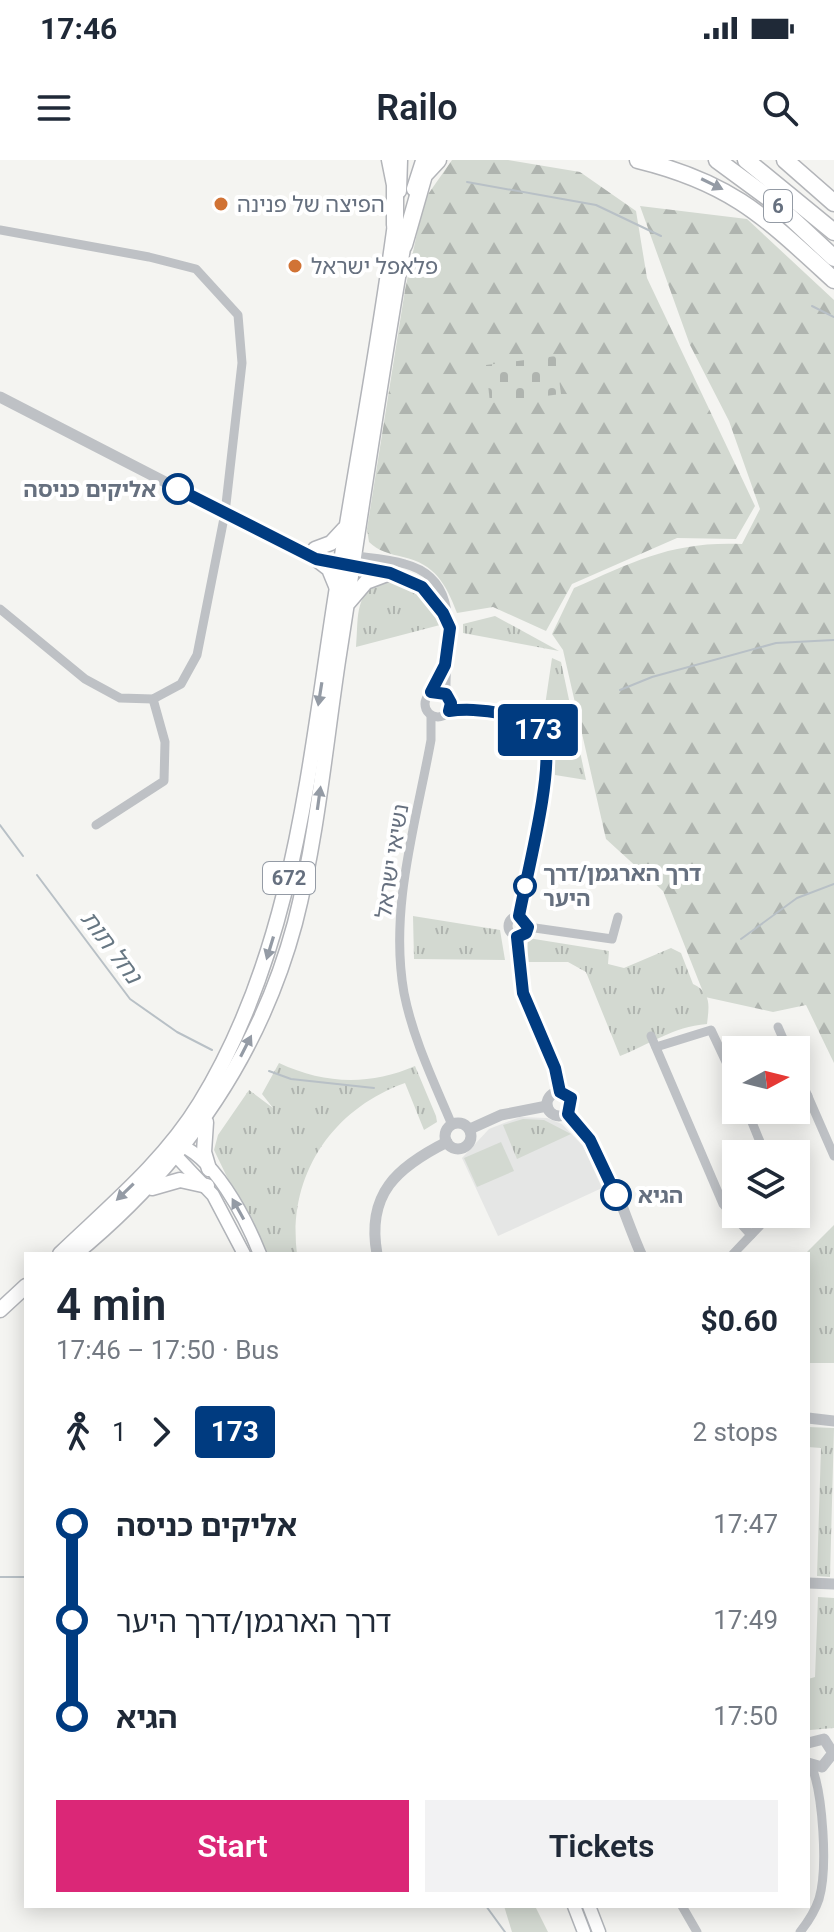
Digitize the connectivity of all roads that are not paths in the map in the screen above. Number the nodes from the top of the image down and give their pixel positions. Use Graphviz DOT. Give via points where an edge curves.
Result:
graph roads {
  1 [pos="390,160"];
  2 [pos="400,160"];
  3 [pos="407,160"];
  4 [pos="424,160"];
  5 [pos="438,160"];
  6 [pos="638,160"];
  7 [pos="717,160"];
  8 [pos="746,160"];
  9 [pos="785,160"];
  10 [pos="834,203"];
  11 [pos="395,225"];
  12 [pos="0,230"];
  13 [pos="834,232"];
  14 [pos="404,245"];
  15 [pos="834,258"];
  16 [pos="834,280"];
  17 [pos="0,397"];
  18 [pos="225,513"];
  19 [pos="346,525"];
  20 [pos="316,554"];
  21 [pos="348,560"];
  22 [pos="390,573"];
  23 [pos="336,589"];
  24 [pos="349,602"];
  25 [pos="0,609"];
  26 [pos="449,625"];
  27 [pos="445,665"];
  28 [pos="431,692"];
  29 [pos="448,696"];
  30 [pos="153,699"];
  31 [pos="462,709"];
  32 [pos="446,714"];
  33 [pos="431,716"];
  34 [pos="431,740"];
  35 [pos="96,825"];
  36 [pos="519,916"];
  37 [pos="618,917"];
  38 [pos="528,927"];
  39 [pos="517,937"];
  40 [pos="778,1027"];
  41 [pos="651,1036"];
  42 [pos="782,1036"];
  43 [pos="656,1047"];
  44 [pos="722,1053"];
  45 [pos="560,1092"];
  46 [pos="810,1101"];
  47 [pos="547,1106"];
  48 [pos="209,1114"];
  49 [pos="568,1114"];
  50 [pos="452,1125"];
  51 [pos="470,1129"];
  52 [pos="447,1142"];
  53 [pos="177,1148"];
  54 [pos="834,1156"];
  55 [pos="209,1169"];
  56 [pos="207,1186"];
  57 [pos="144,1192"];
  58 [pos="758,1228"];
  59 [pos="751,1235"];
  60 [pos="62,1252"];
  61 [pos="77,1252"];
  62 [pos="243,1252"];
  63 [pos="259,1252"];
  64 [pos="377,1252"];
  65 [pos="640,1252"];
  66 [pos="735,1252"];
  67 [pos="24,1288"];
  68 [pos="24,1295"];
  69 [pos="0,1312"];
  70 [pos="810,1418"];
  71 [pos="834,1421"];
  72 [pos="810,1583"];
  73 [pos="834,1584"];
  74 [pos="818,1739"];
  75 [pos="832,1756"];
  76 [pos="810,1764"];
  77 [pos="810,1768"];
  78 [pos="818,1798"];
  79 [pos="575,1908"];
  80 [pos="590,1908"];
  81 [pos="683,1908"];
  82 [pos="584,1932"];
  83 [pos="599,1932"];
  84 [pos="697,1932"];
  85 [pos="800,1932"];
  1 -- 11 [label="highway"];
  2 -- 11 [label="main road, 672"];
  3 -- 4 [label="main road, 672"];
  4 -- 14 [label="main road, 672" via="417,171"];
  5 -- 14 [label="highway" via="424,175"];
  6 -- 16 [label="highway, one-way" via="710,182 758,211"];
  7 -- 15 [label="highway, 6" via="774,202"];
  8 -- 13 [label="highway, 6"];
  9 -- 10 [label="highway"];
  11 -- 19 [label="main road, 672"];
  12 -- 18 [label="street" via="196,269 231,304 238,315 242,363"];
  14 -- 21 [label="main road, 672"];
  17 -- 18 [label="street"];
  18 -- 20 [label="street"];
  18 -- 30 [label="street" via="197,655 181,684"];
  19 -- 20 [label="main road"];
  19 -- 21 [label="main road, 672"];
  20 -- 21 [label="street"];
  20 -- 23 [label="main road"];
  21 -- 22 [label="street"];
  21 -- 23 [label="main road, 672"];
  21 -- 24 [label="main road, 672"];
  21 -- 26 [label="street, נשיאי ישראל" via="404,564 428,575 445,598"];
  22 -- 24 [label="main road" via="366,582"];
  22 -- 26 [label="street" via="422,587"];
  23 -- 53 [label="main road, 672, one-way" via="297,839 274,933 250,1004"];
  48 -- 24 [label="main road, 672, one-way" via="262,1016 295,923"];
  25 -- 30 [label="street" via="85,679 120,698"];
  26 -- 27 [label="street, נשיאי ישראל"];
  27 -- 28 [label="street, נשיאי ישראל"];
  27 -- 29 [label="street, נשיאי ישראל"];
  28 -- 29 [label="street"];
  28 -- 33 [label="street, נשיאי ישראל" via="424,704"];
  29 -- 31 [label="street"];
  29 -- 32 [label="street, נשיאי ישראל"];
  30 -- 35 [label="street" via="165,742 164,781"];
  31 -- 32 [label="street"];
  31 -- 36 [label="street" via="524,721 545,742 547,762"];
  32 -- 33 [label="street"];
  32 -- 34 [label="street, נשיאי ישראל"];
  33 -- 34 [label="street, נשיאי ישראל"];
  34 -- 50 [label="street, נשיאי ישראל" via="399,921 399,953 414,1031"];
  36 -- 38 [label="street"];
  36 -- 39 [label="street" via="507,925"];
  37 -- 38 [label="street" via="612,939"];
  38 -- 39 [label="street"];
  39 -- 45 [label="street" via="523,993"];
  40 -- 42 [label="street"];
  41 -- 43 [label="street"];
  43 -- 44 [label="street" via="711,1030"];
  43 -- 59 [label="street" via="723,1204"];
  45 -- 47 [label="street" via="550,1096"];
  45 -- 49 [label="street" via="571,1098"];
  46 -- 54 [label="street"];
  47 -- 49 [label="street" via="553,1115"];
  47 -- 51 [label="street" via="510,1112"];
  48 -- 53 [label="main road, 672"];
  48 -- 55 [label="main road" via="203,1141"];
  49 -- 65 [label="street" via="596,1152"];
  50 -- 51 [label="street"];
  50 -- 52 [label="street" via="446,1131"];
  51 -- 52 [label="street" via="471,1138 463,1148"];
  52 -- 64 [label="street" via="406,1165 381,1196 375,1215"];
  53 -- 55 [label="main road"];
  53 -- 56 [label="main road"];
  53 -- 57 [label="main road, 672"];
  53 -- 60 [label="main road, 672, one-way"];
  63 -- 55 [label="main road, one-way" via="238,1209"];
  56 -- 57 [label="main road" via="170,1181"];
  56 -- 62 [label="main road"];
  57 -- 61 [label="main road, 672"];
  58 -- 59 [label="street"];
  59 -- 66 [label="street"];
  67 -- 69 [label="main road"];
  68 -- 69 [label="main road"];
  70 -- 71 [label="street"];
  72 -- 73 [label="street"];
  74 -- 75 [label="street"];
  75 -- 76 [label="street" via="818,1767"];
  75 -- 78 [label="street"];
  77 -- 78 [label="street"];
  78 -- 85 [label="street" via="822,1883"];
  79 -- 82 [label="main road"];
  80 -- 83 [label="main road"];
  81 -- 84 [label="street"];
}
